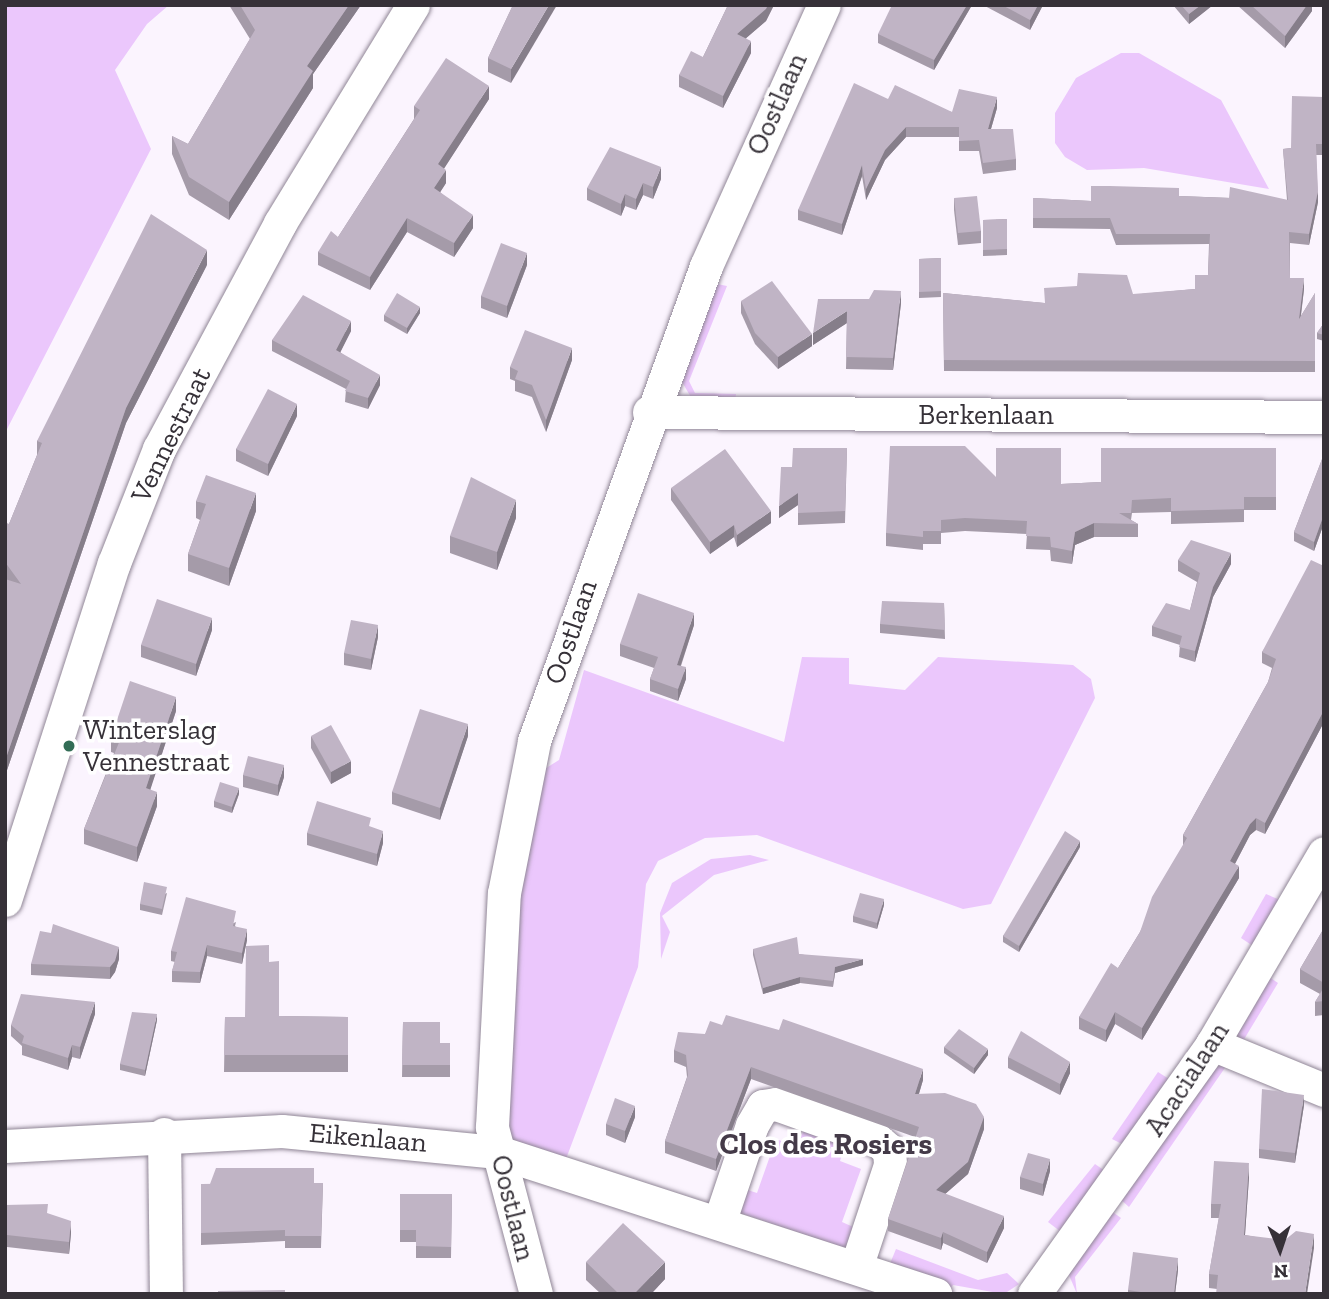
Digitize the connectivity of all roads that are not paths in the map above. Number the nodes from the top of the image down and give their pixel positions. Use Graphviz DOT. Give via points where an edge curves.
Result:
graph roads {
  1 [pos="413,5"];
  2 [pos="824,5"];
  3 [pos="649,412"];
  4 [pos="1324,417"];
  5 [pos="1324,853"];
  6 [pos="5,900"];
  7 [pos="1212,1044"];
  8 [pos="1324,1090"];
  9 [pos="164,1134"];
  10 [pos="5,1146"];
  11 [pos="498,1152"];
  12 [pos="720,1220"];
  13 [pos="857,1264"];
  14 [pos="166,1294"];
  15 [pos="536,1294"];
  16 [pos="936,1294"];
  17 [pos="1034,1294"];
  1 -- 6 [label="street, Vennestraat" via="280,223 159,449 114,563"];
  2 -- 3 [label="street, Oostlaan"];
  3 -- 4 [label="street, Berkenlaan"];
  3 -- 11 [label="street, Oostlaan" via="532,753 504,893 493,1051"];
  5 -- 7 [label="street, Acacialaan"];
  7 -- 8 [label="street"];
  7 -- 17 [label="street, Acacialaan"];
  9 -- 10 [label="street, Eikenlaan"];
  9 -- 11 [label="street, Eikenlaan" via="295,1131"];
  9 -- 14 [label="street"];
  11 -- 12 [label="street, Eikenlaan"];
  11 -- 15 [label="street, Oostlaan"];
  12 -- 13 [label="street, Eikenlaan"];
  12 -- 13 [label="street" via="752,1125 763,1106 776,1104 877,1140 889,1150 890,1165"];
  13 -- 16 [label="street, Eikenlaan"];
}
